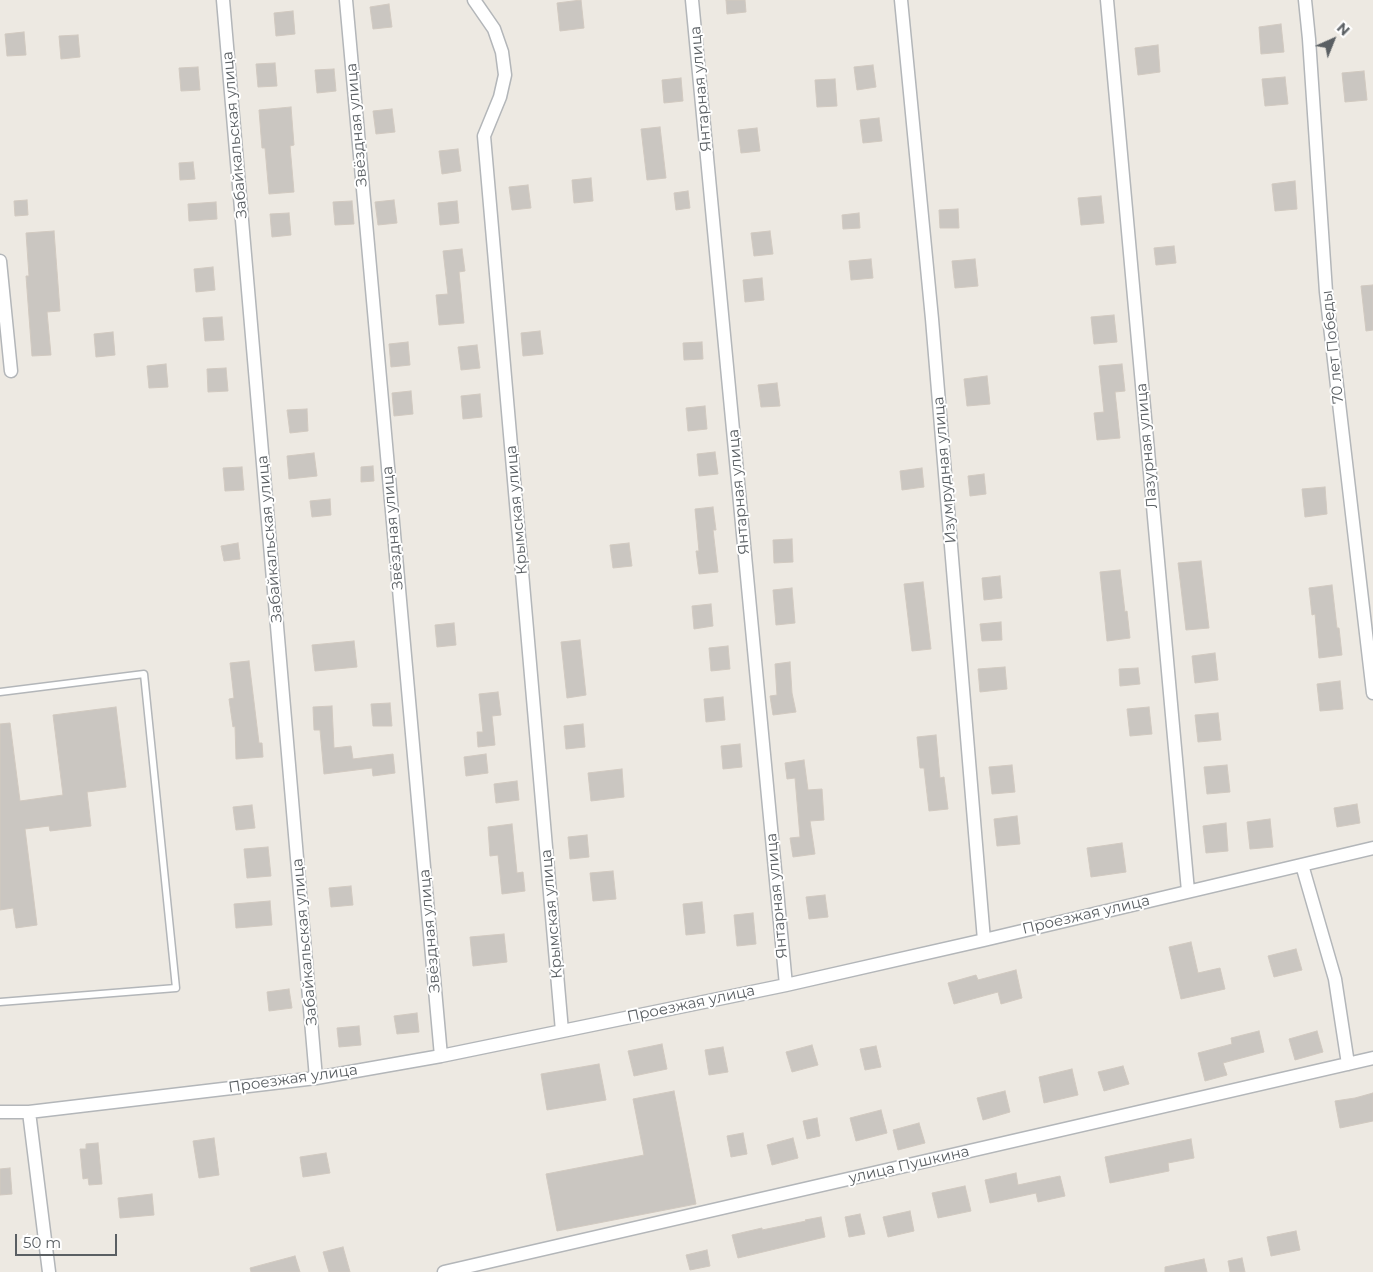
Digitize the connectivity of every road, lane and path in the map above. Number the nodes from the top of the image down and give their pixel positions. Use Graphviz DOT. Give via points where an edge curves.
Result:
graph roads {
  1 [pos="223,0"];
  2 [pos="346,0"];
  3 [pos="474,0"];
  4 [pos="692,0"];
  5 [pos="901,0"];
  6 [pos="1107,0"];
  7 [pos="1305,0"];
  8 [pos="0,261"];
  9 [pos="11,371"];
  10 [pos="0,692"];
  11 [pos="1373,693"];
  12 [pos="1373,848"];
  13 [pos="1302,865"];
  14 [pos="1188,891"];
  15 [pos="984,940"];
  16 [pos="786,985"];
  17 [pos="0,1002"];
  18 [pos="562,1031"];
  19 [pos="441,1056"];
  20 [pos="1373,1058"];
  21 [pos="1348,1064"];
  22 [pos="316,1078"];
  23 [pos="0,1112"];
  24 [pos="29,1112"];
  25 [pos="49,1272"];
  26 [pos="444,1272"];
  1 -- 22 [label="street, Забайкальская улица"];
  2 -- 19 [label="street, Звёздная улица"];
  3 -- 18 [label="street, Крымская улица" via="494,29 505,75 484,136"];
  4 -- 16 [label="street, Янтарная улица"];
  5 -- 15 [label="street, Изумрудная улица" via="932,319"];
  6 -- 14 [label="street, Лазурная улица"];
  7 -- 11 [label="street, 70 лет Победы" via="1326,292"];
  8 -- 9 [label="street"];
  10 -- 17 [label="lane" via="144,674 176,988"];
  12 -- 13 [label="street, Проезжая улица"];
  13 -- 14 [label="street, Проезжая улица"];
  13 -- 21 [label="street" via="1336,979"];
  14 -- 15 [label="street, Проезжая улица"];
  15 -- 16 [label="street, Проезжая улица"];
  16 -- 18 [label="street, Проезжая улица"];
  18 -- 19 [label="street, Проезжая улица"];
  19 -- 22 [label="street, Проезжая улица"];
  20 -- 21 [label="street, улица Пушкина"];
  21 -- 26 [label="street, улица Пушкина"];
  22 -- 24 [label="street, Проезжая улица"];
  23 -- 24 [label="street, Проезжая улица"];
  24 -- 25 [label="street"];
}
